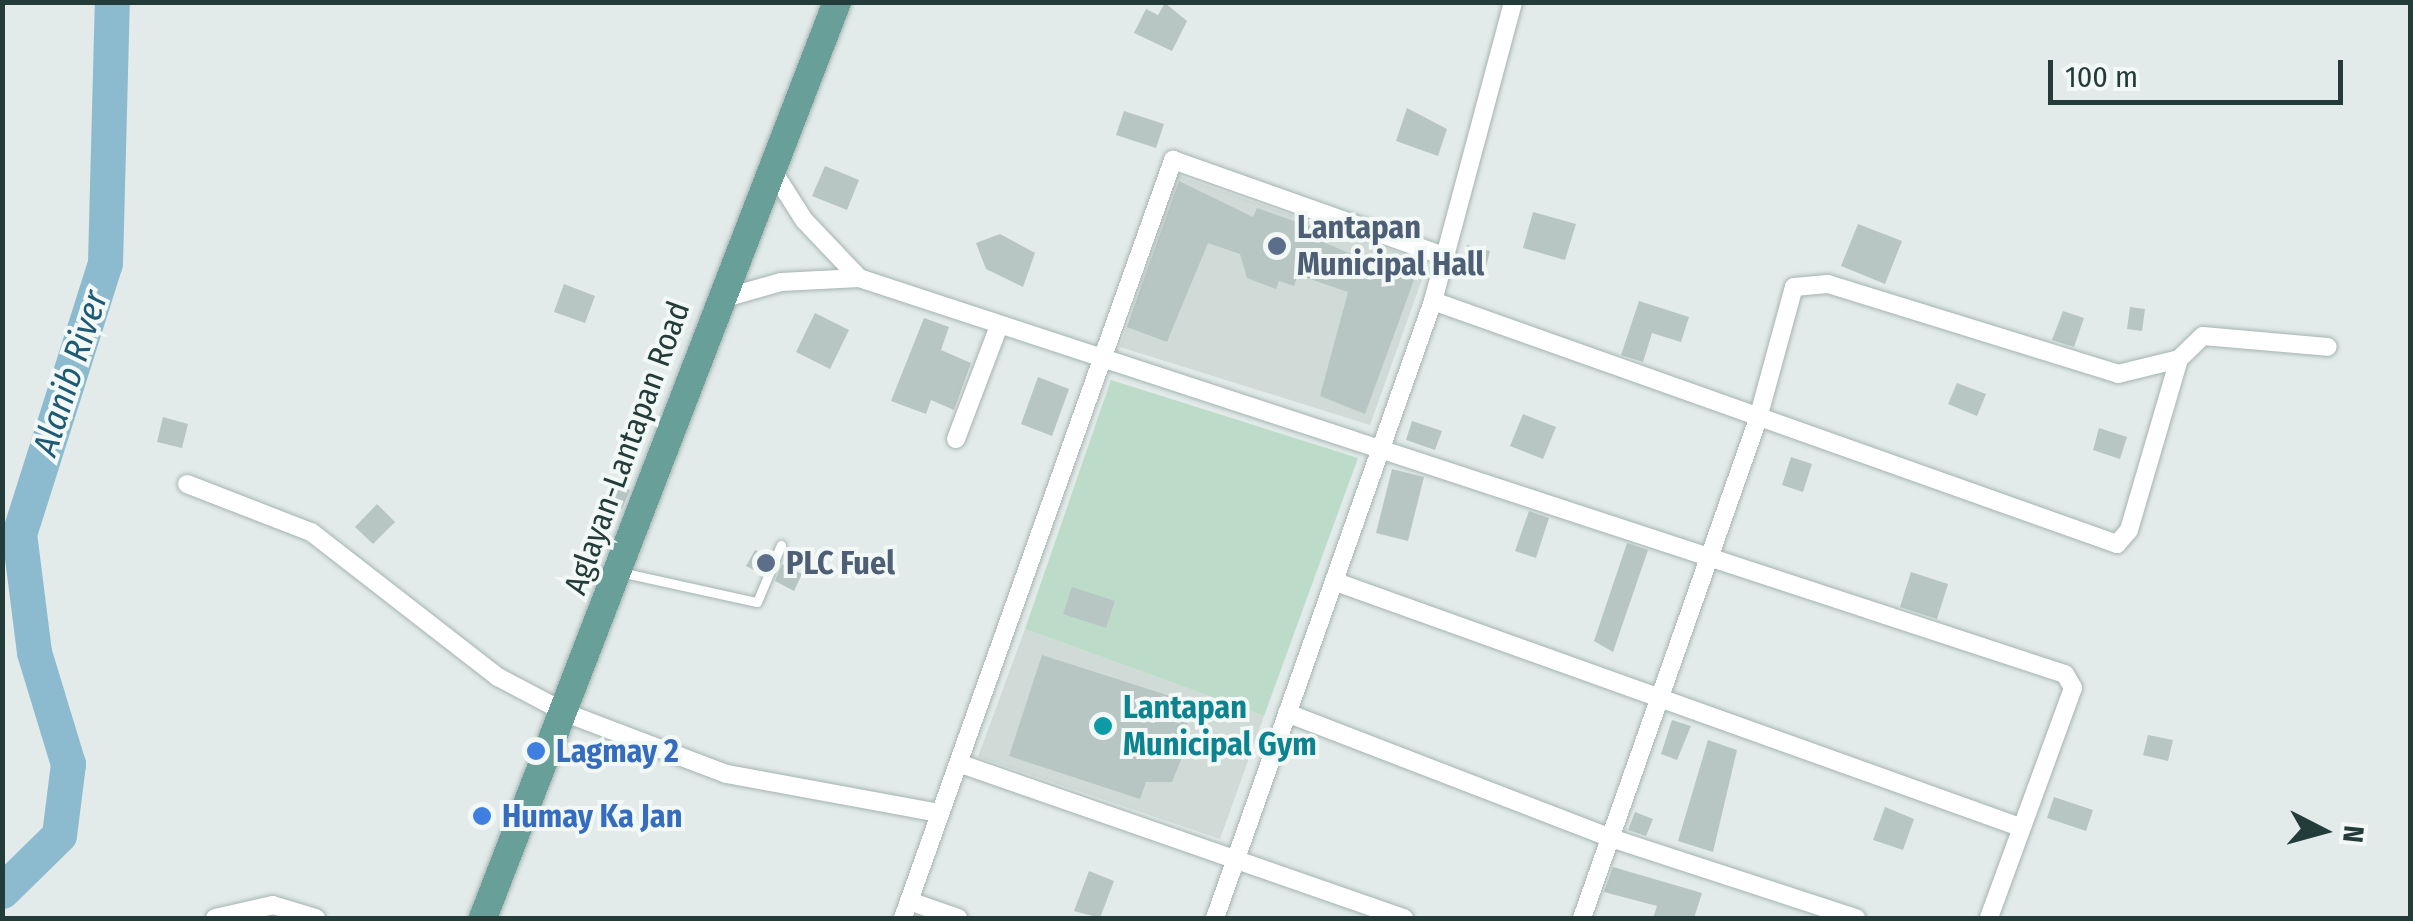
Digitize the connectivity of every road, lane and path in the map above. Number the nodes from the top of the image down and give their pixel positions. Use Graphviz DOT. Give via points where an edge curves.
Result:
graph roads {
  1 [pos="837,2"];
  2 [pos="1513,2"];
  3 [pos="769,165"];
  4 [pos="1447,257"];
  5 [pos="859,278"];
  6 [pos="718,300"];
  7 [pos="1433,301"];
  8 [pos="999,326"];
  9 [pos="2328,346"];
  10 [pos="2179,359"];
  11 [pos="1107,361"];
  12 [pos="1756,422"];
  13 [pos="956,440"];
  14 [pos="1380,444"];
  15 [pos="188,484"];
  16 [pos="780,545"];
  17 [pos="1712,554"];
  18 [pos="620,572"];
  19 [pos="1336,582"];
  20 [pos="1659,700"];
  21 [pos="1287,712"];
  22 [pos="566,714"];
  23 [pos="964,765"];
  24 [pos="940,814"];
  25 [pos="2020,827"];
  26 [pos="1611,838"];
  27 [pos="1236,858"];
  28 [pos="906,910"];
  29 [pos="215,918"];
  30 [pos="316,918"];
  31 [pos="483,918"];
  32 [pos="958,918"];
  33 [pos="1215,918"];
  34 [pos="1404,918"];
  35 [pos="1582,918"];
  36 [pos="1856,918"];
  37 [pos="1989,918"];
  1 -- 3 [label="main road, Aglayan-Lantapan Road"];
  2 -- 4 [label="street"];
  3 -- 5 [label="street" via="804,220"];
  3 -- 6 [label="main road, Aglayan-Lantapan Road"];
  4 -- 7 [label="street"];
  4 -- 11 [label="street" via="1173,160"];
  5 -- 6 [label="street" via="781,282"];
  5 -- 8 [label="street"];
  6 -- 18 [label="main road, Aglayan-Lantapan Road"];
  7 -- 12 [label="street"];
  7 -- 14 [label="street"];
  8 -- 11 [label="street"];
  8 -- 13 [label="street"];
  9 -- 10 [label="street" via="2230,333 2203,336"];
  10 -- 12 [label="street" via="2109,372 1811,281 1787,296"];
  10 -- 12 [label="street" via="2129,530 2117,544"];
  11 -- 14 [label="street"];
  11 -- 23 [label="street"];
  12 -- 17 [label="street"];
  14 -- 17 [label="street"];
  14 -- 19 [label="street"];
  15 -- 22 [label="street" via="311,532 498,677"];
  16 -- 18 [label="lane" via="757,602"];
  17 -- 20 [label="street"];
  17 -- 25 [label="street" via="2071,677"];
  18 -- 22 [label="main road, Aglayan-Lantapan Road"];
  19 -- 20 [label="street"];
  19 -- 21 [label="street"];
  20 -- 25 [label="street"];
  20 -- 26 [label="street"];
  21 -- 26 [label="street"];
  21 -- 27 [label="street"];
  22 -- 24 [label="street" via="728,774"];
  22 -- 31 [label="main road, Aglayan-Lantapan Road"];
  23 -- 24 [label="street"];
  23 -- 27 [label="street"];
  24 -- 28 [label="street"];
  25 -- 37 [label="street"];
  26 -- 35 [label="street"];
  26 -- 36 [label="street"];
  27 -- 33 [label="street"];
  27 -- 34 [label="street"];
  28 -- 32 [label="street"];
  29 -- 30 [label="street" via="273,905"];
}
